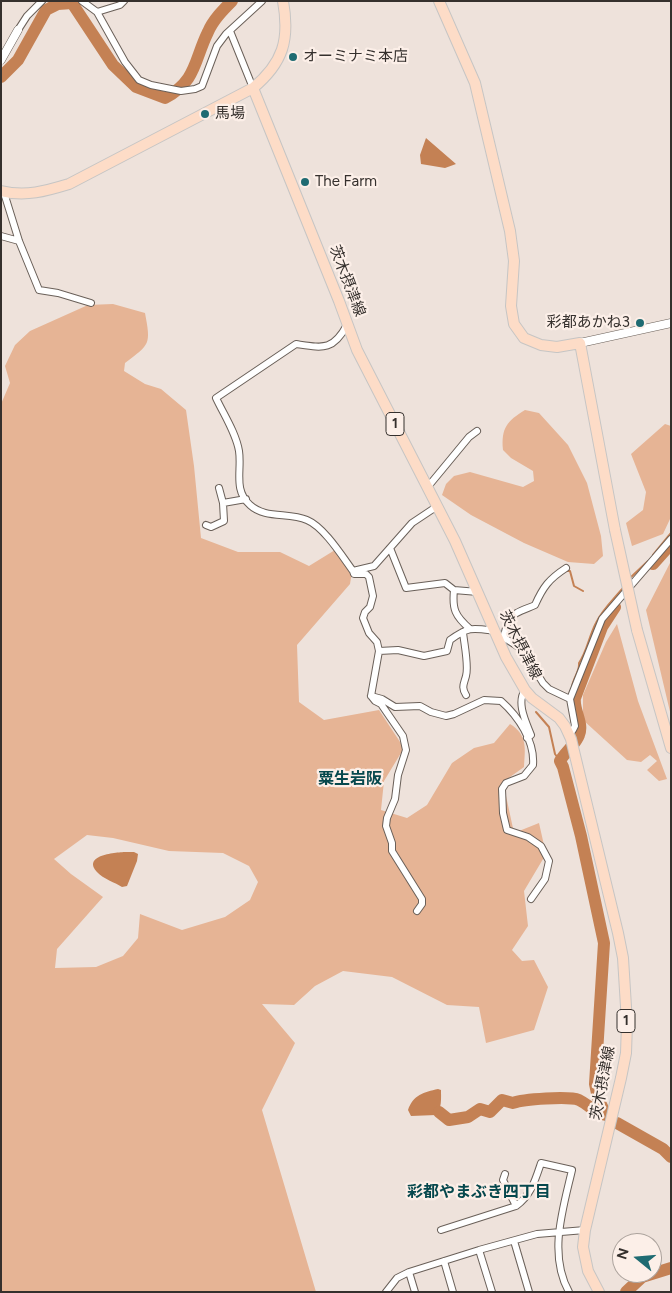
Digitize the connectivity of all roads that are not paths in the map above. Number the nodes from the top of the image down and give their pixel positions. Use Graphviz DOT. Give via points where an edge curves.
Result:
graph roads {
  1 [pos="42,1"];
  2 [pos="82,1"];
  3 [pos="124,1"];
  4 [pos="262,1"];
  5 [pos="283,1"];
  6 [pos="439,1"];
  7 [pos="97,12"];
  8 [pos="18,30"];
  9 [pos="230,31"];
  10 [pos="1,60"];
  11 [pos="253,88"];
  12 [pos="3,191"];
  13 [pos="1,236"];
  14 [pos="19,242"];
  15 [pos="90,302"];
  16 [pos="671,323"];
  17 [pos="347,325"];
  18 [pos="580,343"];
  19 [pos="476,431"];
  20 [pos="426,484"];
  21 [pos="219,488"];
  22 [pos="246,499"];
  23 [pos="223,503"];
  24 [pos="436,507"];
  25 [pos="206,525"];
  26 [pos="671,539"];
  27 [pos="390,548"];
  28 [pos="566,568"];
  29 [pos="353,570"];
  30 [pos="454,590"];
  31 [pos="478,592"];
  32 [pos="466,631"];
  33 [pos="502,638"];
  34 [pos="379,651"];
  35 [pos="525,690"];
  36 [pos="466,695"];
  37 [pos="371,696"];
  38 [pos="570,699"];
  39 [pos="528,738"];
  40 [pos="571,740"];
  41 [pos="671,748"];
  42 [pos="531,899"];
  43 [pos="417,911"];
  44 [pos="505,1174"];
  45 [pos="516,1206"];
  46 [pos="441,1230"];
  47 [pos="584,1230"];
  48 [pos="558,1232"];
  49 [pos="514,1241"];
  50 [pos="479,1250"];
  51 [pos="444,1261"];
  52 [pos="409,1272"];
  53 [pos="386,1292"];
  54 [pos="415,1292"];
  55 [pos="453,1292"];
  56 [pos="492,1292"];
  57 [pos="529,1292"];
  58 [pos="569,1292"];
  59 [pos="599,1292"];
  1 -- 8 [label="street"];
  2 -- 7 [label="street"];
  3 -- 7 [label="street"];
  4 -- 9 [label="street"];
  5 -- 11 [label="main road" via="287,21 284,44 268,76"];
  6 -- 18 [label="main road" via="476,83 510,231 514,261 511,306 514,324 524,338 541,346"];
  7 -- 9 [label="street" via="139,80 181,91 202,86 217,46"];
  8 -- 10 [label="street"];
  9 -- 11 [label="street"];
  11 -- 12 [label="main road" via="69,184 28,195"];
  11 -- 17 [label="main road, 茨木摂津線 / 1" via="340,300"];
  12 -- 14 [label="street"];
  13 -- 14 [label="street"];
  14 -- 15 [label="street" via="39,290"];
  16 -- 18 [label="street"];
  17 -- 20 [label="main road, 茨木摂津線 / 1"];
  17 -- 22 [label="street" via="332,345 296,344 216,398 239,451 239,490"];
  18 -- 41 [label="main road, bridge" via="637,630"];
  19 -- 20 [label="street" via="431,483"];
  20 -- 24 [label="main road, 茨木摂津線 / 1"];
  21 -- 23 [label="street"];
  22 -- 23 [label="street"];
  22 -- 29 [label="street" via="264,513 309,520"];
  23 -- 25 [label="street" via="224,521 211,527"];
  24 -- 27 [label="street" via="412,523"];
  24 -- 31 [label="main road, 茨木摂津線 / 1"];
  26 -- 38 [label="street" via="604,616"];
  27 -- 29 [label="street" via="374,566"];
  27 -- 30 [label="street" via="406,588 445,584"];
  28 -- 33 [label="street" via="550,580 535,605 510,619"];
  29 -- 34 [label="street" via="354,574 369,577 373,596 363,618"];
  30 -- 31 [label="street"];
  30 -- 32 [label="street" via="452,605"];
  31 -- 33 [label="main road, 茨木摂津線 / 1"];
  32 -- 33 [label="street" via="478,628"];
  32 -- 34 [label="street" via="450,640 447,651 424,656 398,650"];
  32 -- 36 [label="street" via="463,684"];
  33 -- 35 [label="main road, 茨木摂津線 / 1" via="506,656"];
  33 -- 38 [label="street" via="522,649 548,689"];
  34 -- 37 [label="street"];
  35 -- 39 [label="street" via="522,714 531,735"];
  35 -- 40 [label="main road, 茨木摂津線 / 1" via="559,718"];
  37 -- 39 [label="street" via="395,707 420,706 446,716 484,700 501,701 519,720"];
  37 -- 43 [label="street" via="381,704 403,736 406,750 386,826 392,852 422,899"];
  38 -- 40 [label="street" via="575,726"];
  39 -- 42 [label="street" via="533,765 524,776 506,783 502,789 507,830 528,837 541,846 549,860 545,879"];
  40 -- 47 [label="main road, 茨木摂津線 / 1" via="618,933 626,1023 624,1064"];
  44 -- 45 [label="street" via="503,1180"];
  45 -- 46 [label="street"];
  45 -- 48 [label="street" via="532,1190 541,1163 572,1170"];
  47 -- 48 [label="street"];
  47 -- 59 [label="main road, 茨木摂津線 / 1" via="585,1261"];
  48 -- 49 [label="street"];
  48 -- 58 [label="street" via="561,1270"];
  49 -- 50 [label="street"];
  49 -- 57 [label="street"];
  50 -- 51 [label="street"];
  50 -- 56 [label="street"];
  51 -- 52 [label="street"];
  51 -- 55 [label="street"];
  52 -- 53 [label="street" via="397,1278"];
  52 -- 54 [label="street"];
}
